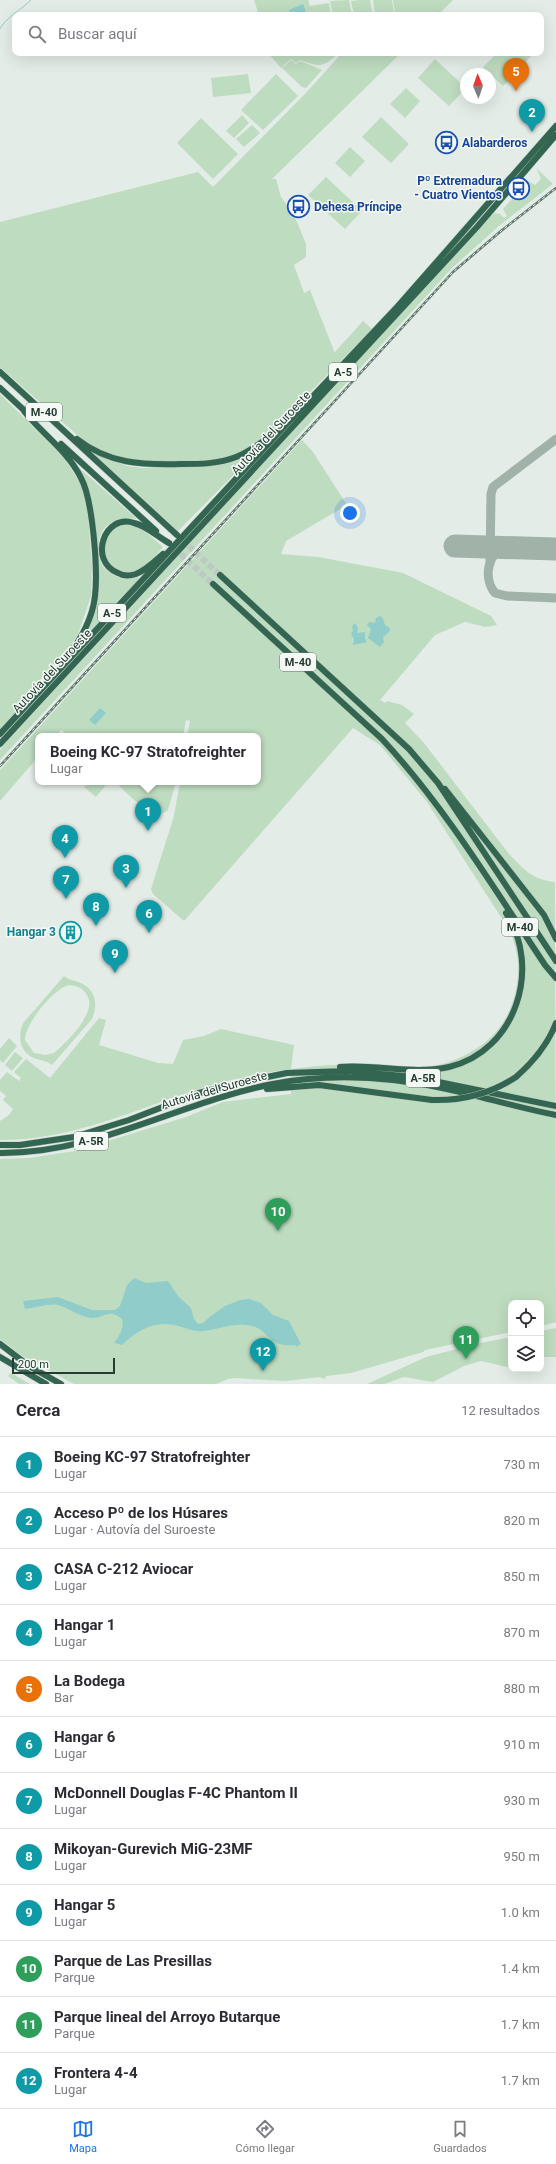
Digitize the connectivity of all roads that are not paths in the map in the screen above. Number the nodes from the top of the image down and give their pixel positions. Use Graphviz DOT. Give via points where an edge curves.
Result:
graph roads {
  1 [pos="556,122"];
  2 [pos="556,126"];
  3 [pos="556,135"];
  4 [pos="530,156"];
  5 [pos="0,372"];
  6 [pos="0,388"];
  7 [pos="24,411"];
  8 [pos="282,428"];
  9 [pos="67,433"];
  10 [pos="221,495"];
  11 [pos="177,535"];
  12 [pos="220,575"];
  13 [pos="213,584"];
  14 [pos="42,688"];
  15 [pos="0,734"];
  16 [pos="0,744"];
  17 [pos="438,783"];
  18 [pos="485,875"];
  19 [pos="555,936"];
  20 [pos="556,960"];
  21 [pos="556,978"];
  22 [pos="556,1023"];
  23 [pos="287,1073"];
  24 [pos="226,1096"];
  25 [pos="556,1106"];
  26 [pos="556,1114"];
  27 [pos="0,1145"];
  28 [pos="0,1153"];
  29 [pos="0,1344"];
  30 [pos="0,1357"];
  31 [pos="46,1384"];
  32 [pos="61,1384"];
  1 -- 4 [label="highway" via="532,150"];
  2 -- 4 [label="highway, Autovía del Suroeste / A-5"];
  3 -- 16 [label="highway, Autovía del Suroeste / A-5" via="477,227"];
  4 -- 8 [label="highway, Autovía del Suroeste / A-5" via="398,306"];
  5 -- 9 [label="highway, M-40"];
  6 -- 7 [label="highway, M-40"];
  7 -- 10 [label="highway, M-40" via="169,543 134,522 112,526 105,535 102,555 106,564 115,572 137,574 150,565 217,496"];
  7 -- 14 [label="highway" via="71,460 82,479 90,504 96,584 92,609 82,634"];
  8 -- 9 [label="highway" via="250,451 208,464 130,464 100,454"];
  8 -- 10 [label="highway, Autovía del Suroeste / A-5"];
  9 -- 11 [label="highway, M-40"];
  10 -- 14 [label="highway, Autovía del Suroeste / A-5"];
  12 -- 17 [label="highway, M-40" via="387,728"];
  13 -- 18 [label="highway, M-40" via="382,739 440,808"];
  14 -- 15 [label="highway, Autovía del Suroeste / A-5"];
  17 -- 19 [label="highway" via="451,795 527,892"];
  17 -- 20 [label="highway, M-40"];
  18 -- 21 [label="highway, M-40"];
  18 -- 23 [label="highway" via="517,935 524,976 517,1006 510,1020 491,1044 466,1061 433,1070 348,1066"];
  22 -- 24 [label="highway, bridge" via="545,1045 516,1077 472,1097 432,1100 319,1085 275,1088"];
  23 -- 25 [label="highway, Autovía del Suroeste / A-5R" via="348,1071 414,1077"];
  23 -- 27 [label="highway, Autovía del Suroeste / A-5R" via="199,1093 129,1120 74,1137 41,1143"];
  24 -- 26 [label="highway, Autovía del Suroeste / A-5R" via="274,1084 334,1078 378,1079 448,1089 507,1105"];
  24 -- 28 [label="highway, Autovía del Suroeste / A-5R" via="75,1146"];
  29 -- 32 [label="highway" via="29,1366"];
  30 -- 31 [label="highway"];
}
